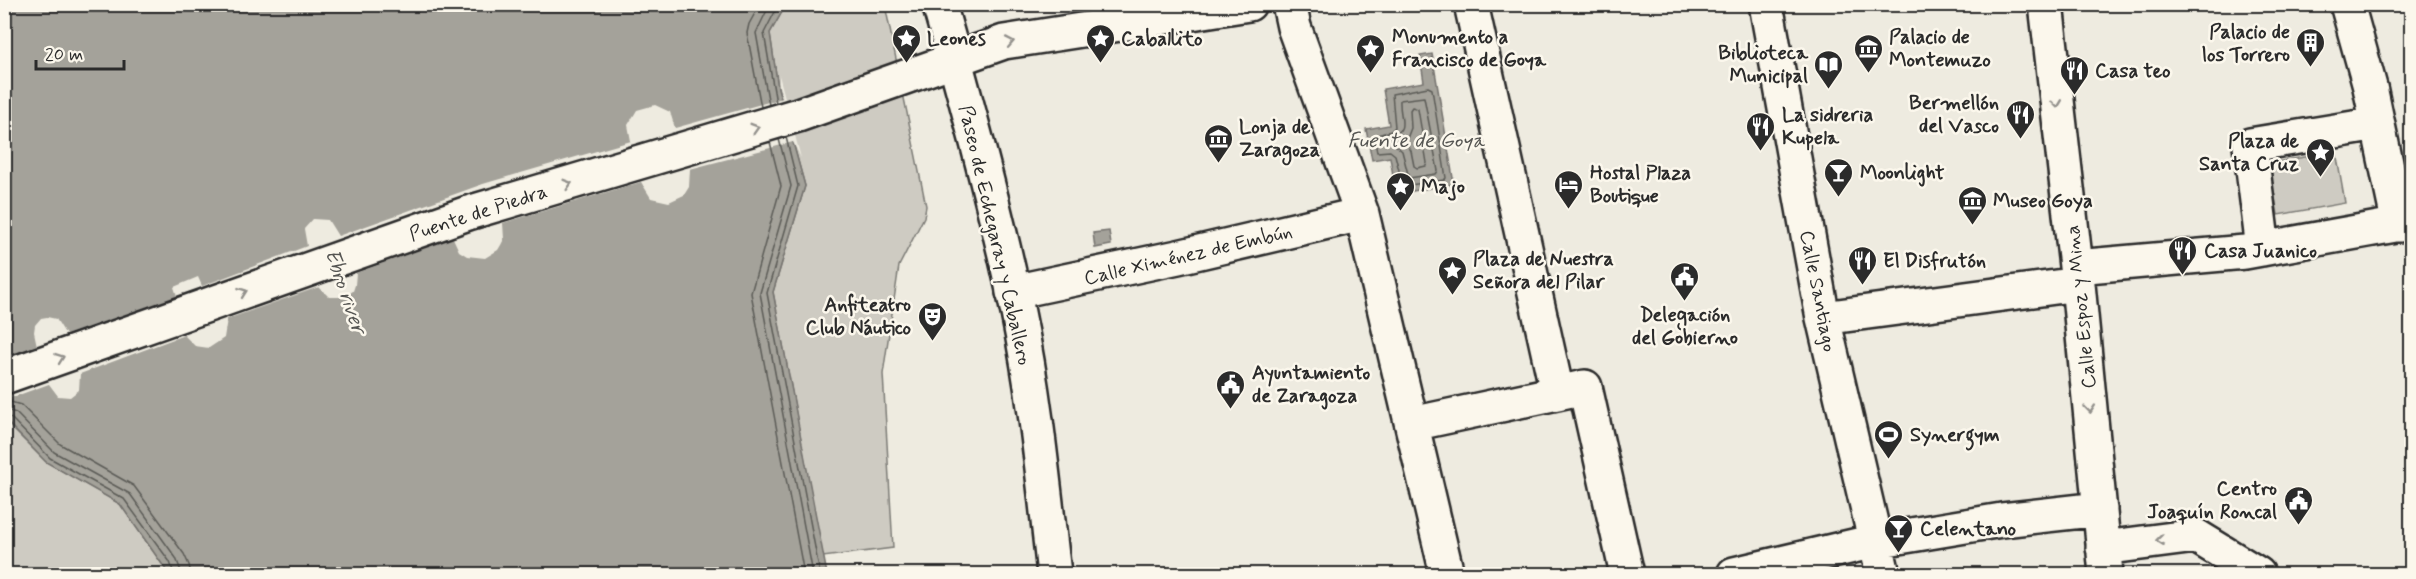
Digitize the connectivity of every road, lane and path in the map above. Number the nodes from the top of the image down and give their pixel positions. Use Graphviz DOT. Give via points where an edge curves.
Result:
graph roads {
  1 [pos="939,4"];
  2 [pos="1249,4"];
  3 [pos="1289,4"];
  4 [pos="1471,4"];
  5 [pos="1766,4"];
  6 [pos="2046,4"];
  7 [pos="2348,7"];
  8 [pos="955,60"];
  9 [pos="2378,124"];
  10 [pos="1362,214"];
  11 [pos="2405,224"];
  12 [pos="2254,250"];
  13 [pos="2077,275"];
  14 [pos="1013,292"];
  15 [pos="1823,318"];
  16 [pos="4,377"];
  17 [pos="1557,392"];
  18 [pos="1412,424"];
  19 [pos="2100,509"];
  20 [pos="1875,542"];
  21 [pos="2105,561"];
  22 [pos="1054,574"];
  23 [pos="1447,574"];
  24 [pos="1628,574"];
  25 [pos="1734,574"];
  26 [pos="1883,574"];
  27 [pos="2258,574"];
  1 -- 8 [label="street, Paseo de Echegaray y Caballero"];
  8 -- 2 [label="street, Puente de Piedra, one-way" via="1004,42"];
  3 -- 10 [label="street"];
  4 -- 17 [label="street"];
  5 -- 15 [label="street, Calle Santiago"];
  6 -- 13 [label="street, Calle Espoz y Mina, one-way"];
  7 -- 9 [label="street"];
  8 -- 14 [label="street, Paseo de Echegaray y Caballero"];
  16 -- 8 [label="street, Puente de Piedra, one-way" via="468,213 798,116"];
  9 -- 11 [label="street"];
  9 -- 12 [label="street" via="2250,145"];
  10 -- 14 [label="street, Calle Ximénez de Embún"];
  10 -- 18 [label="street"];
  11 -- 12 [label="street"];
  12 -- 13 [label="street"];
  13 -- 15 [label="street"];
  13 -- 19 [label="street, Calle Espoz y Mina, one-way"];
  14 -- 22 [label="street, Paseo de Echegaray y Caballero" via="1042,467"];
  15 -- 20 [label="street, Calle Santiago"];
  17 -- 18 [label="street"];
  17 -- 24 [label="street" via="1585,387"];
  18 -- 23 [label="street"];
  19 -- 20 [label="street" via="2002,520"];
  19 -- 21 [label="street, Calle Espoz y Mina"];
  20 -- 25 [label="street"];
  20 -- 26 [label="street, Calle Santiago"];
  27 -- 21 [label="street, one-way" via="2196,536"];
}
